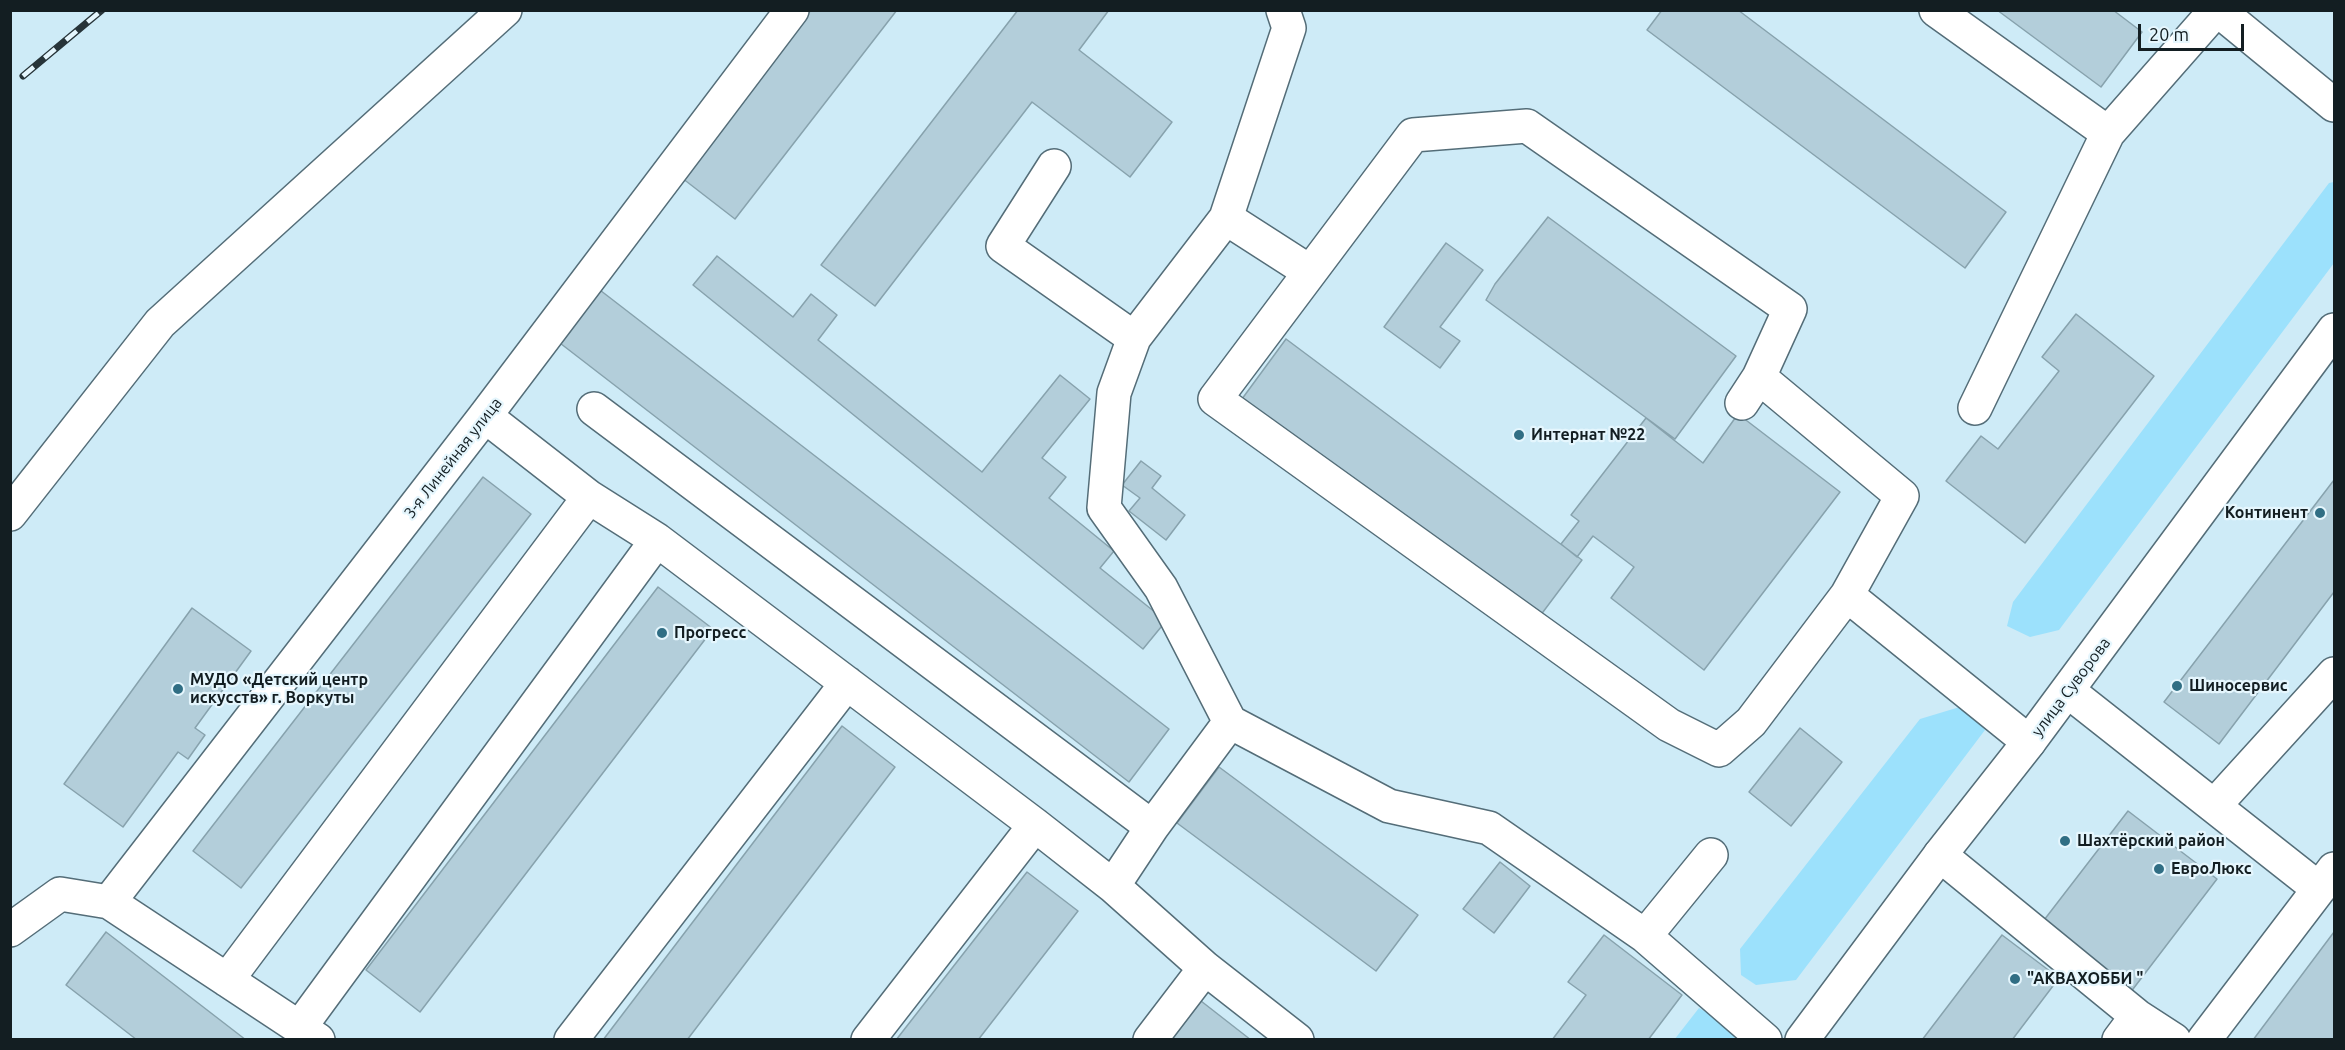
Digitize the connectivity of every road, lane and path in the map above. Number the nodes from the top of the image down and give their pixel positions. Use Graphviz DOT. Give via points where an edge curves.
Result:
graph roads {
  1 [pos="506,10"];
  2 [pos="792,10"];
  3 [pos="1283,10"];
  4 [pos="1936,10"];
  5 [pos="2217,10"];
  6 [pos="2334,105"];
  7 [pos="2108,134"];
  8 [pos="1054,166"];
  9 [pos="1226,218"];
  10 [pos="1310,272"];
  11 [pos="2334,330"];
  12 [pos="1134,338"];
  13 [pos="1975,408"];
  14 [pos="594,409"];
  15 [pos="485,416"];
  16 [pos="589,497"];
  17 [pos="10,514"];
  18 [pos="657,540"];
  19 [pos="1847,595"];
  20 [pos="2334,674"];
  21 [pos="847,683"];
  22 [pos="2068,691"];
  23 [pos="1230,722"];
  24 [pos="2029,742"];
  25 [pos="2214,806"];
  26 [pos="1035,825"];
  27 [pos="1152,826"];
  28 [pos="1711,855"];
  29 [pos="1940,855"];
  30 [pos="2327,879"];
  31 [pos="1113,886"];
  32 [pos="109,902"];
  33 [pos="10,930"];
  34 [pos="1645,936"];
  35 [pos="1204,968"];
  36 [pos="227,980"];
  37 [pos="2128,1028"];
  38 [pos="309,1033"];
  39 [pos="571,1040"];
  40 [pos="868,1040"];
  41 [pos="1150,1040"];
  42 [pos="1297,1040"];
  43 [pos="1765,1040"];
  44 [pos="1802,1040"];
  45 [pos="2174,1040"];
  46 [pos="2204,1040"];
  1 -- 17 [label="main road" via="160,323"];
  2 -- 15 [label="main road, 3-я Линейная улица"];
  3 -- 9 [label="main road" via="1290,28"];
  4 -- 7 [label="main road"];
  5 -- 6 [label="main road"];
  5 -- 7 [label="main road"];
  7 -- 13 [label="main road"];
  8 -- 12 [label="main road" via="1003,246"];
  9 -- 10 [label="main road"];
  9 -- 12 [label="main road"];
  10 -- 19 [label="main road" via="1215,399 1669,725 1719,750 1751,722"];
  10 -- 19 [label="main road" via="1413,135 1527,126 1790,309 1751,390 1902,496"];
  11 -- 22 [label="main road, улица Суворова"];
  12 -- 23 [label="main road" via="1114,393 1104,508 1161,588"];
  14 -- 27 [label="main road"];
  15 -- 16 [label="main road"];
  15 -- 32 [label="main road, 3-я Линейная улица"];
  16 -- 18 [label="main road"];
  16 -- 36 [label="main road"];
  18 -- 21 [label="main road"];
  18 -- 38 [label="main road"];
  19 -- 24 [label="main road"];
  20 -- 25 [label="main road"];
  21 -- 26 [label="main road"];
  21 -- 39 [label="main road"];
  22 -- 24 [label="main road, улица Суворова"];
  22 -- 25 [label="main road"];
  23 -- 27 [label="main road"];
  23 -- 34 [label="main road" via="1389,806 1489,828"];
  24 -- 29 [label="main road, улица Суворова"];
  25 -- 30 [label="main road"];
  26 -- 31 [label="main road"];
  26 -- 40 [label="main road"];
  27 -- 31 [label="main road"];
  28 -- 34 [label="main road"];
  29 -- 37 [label="main road"];
  29 -- 44 [label="main road, улица Суворова"];
  30 -- 46 [label="main road"];
  31 -- 35 [label="main road"];
  32 -- 33 [label="main road" via="60,894"];
  32 -- 36 [label="main road"];
  34 -- 43 [label="main road"];
  35 -- 41 [label="main road"];
  35 -- 42 [label="main road"];
  36 -- 38 [label="main road"];
  37 -- 45 [label="main road"];
}
